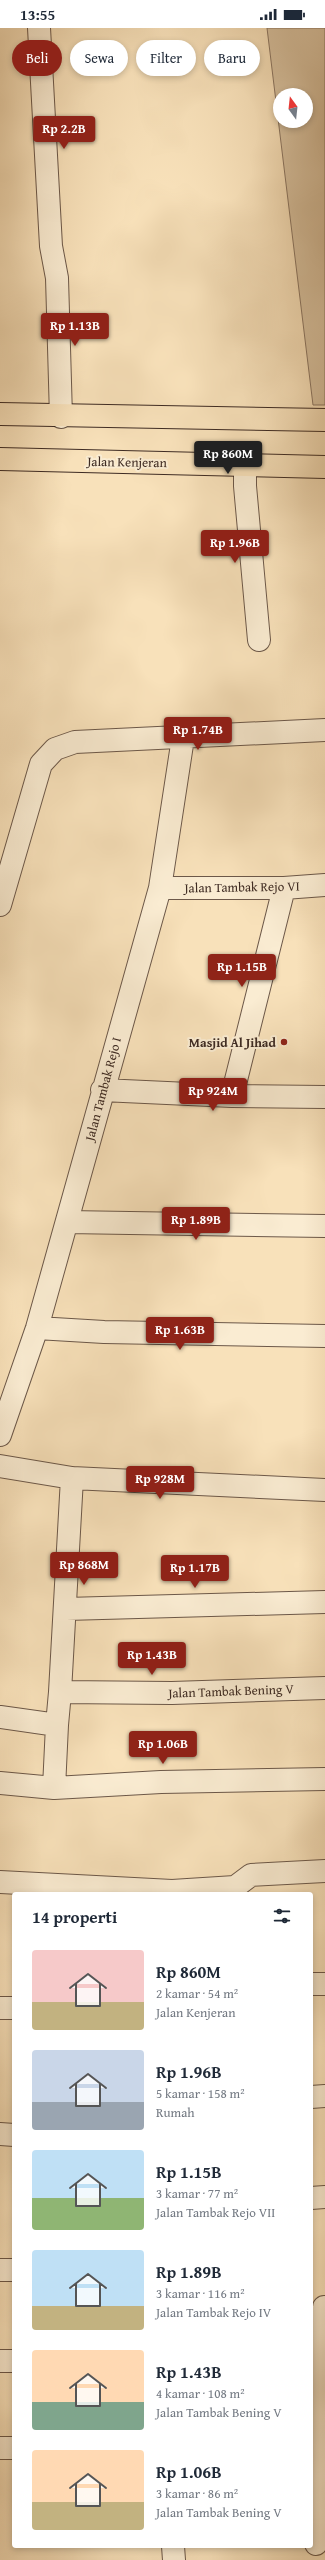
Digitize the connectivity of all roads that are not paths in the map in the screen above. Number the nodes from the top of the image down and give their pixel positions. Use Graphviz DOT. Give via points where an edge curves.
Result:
graph roads {
  1 [pos="39,28"];
  2 [pos="51,28"];
  3 [pos="57,278"];
  4 [pos="0,414"];
  5 [pos="62,417"];
  6 [pos="325,420"];
  7 [pos="0,459"];
  8 [pos="245,464"];
  9 [pos="325,467"];
  10 [pos="259,640"];
  11 [pos="325,730"];
  12 [pos="183,738"];
  13 [pos="325,885"];
  14 [pos="160,888"];
  15 [pos="284,888"];
  16 [pos="0,905"];
  17 [pos="102,1090"];
  18 [pos="232,1096"];
  19 [pos="325,1097"];
  20 [pos="67,1222"];
  21 [pos="325,1226"];
  22 [pos="36,1328"];
  23 [pos="325,1336"];
  24 [pos="0,1435"];
  25 [pos="0,1466"];
  26 [pos="72,1478"];
  27 [pos="325,1490"];
  28 [pos="325,1602"];
  29 [pos="66,1609"];
  30 [pos="325,1688"];
  31 [pos="60,1692"];
  32 [pos="0,1717"];
  33 [pos="57,1725"];
  34 [pos="325,1779"];
  35 [pos="0,1783"];
  36 [pos="54,1788"];
  37 [pos="325,1871"];
  38 [pos="0,1882"];
  39 [pos="172,1892"];
  40 [pos="313,1984"];
  41 [pos="325,1984"];
  42 [pos="0,2008"];
  43 [pos="12,2008"];
  44 [pos="325,2096"];
  45 [pos="313,2097"];
  46 [pos="0,2134"];
  47 [pos="12,2134"];
  48 [pos="325,2197"];
  49 [pos="313,2198"];
  50 [pos="0,2270"];
  51 [pos="12,2270"];
  52 [pos="320,2307"];
  53 [pos="0,2361"];
  54 [pos="12,2361"];
  55 [pos="322,2401"];
  56 [pos="0,2448"];
  57 [pos="12,2448"];
  58 [pos="321,2500"];
  59 [pos="316,2544"];
  60 [pos="173,2548"];
  61 [pos="174,2560"];
  1 -- 3 [label="street" via="52,252"];
  2 -- 3 [label="street" via="61,226"];
  3 -- 5 [label="street"];
  4 -- 5 [label="highway"];
  5 -- 6 [label="highway"];
  7 -- 8 [label="highway, Jalan Kenjeran"];
  8 -- 9 [label="highway, Jalan Kenjeran"];
  8 -- 10 [label="street"];
  11 -- 12 [label="street"];
  12 -- 14 [label="street, Jalan Tambak Rejo I"];
  12 -- 16 [label="street" via="75,742 55,749 41,764"];
  13 -- 15 [label="street, Jalan Tambak Rejo VI"];
  14 -- 15 [label="street, Jalan Tambak Rejo VI"];
  14 -- 17 [label="street, Jalan Tambak Rejo I"];
  15 -- 18 [label="street"];
  17 -- 18 [label="street"];
  17 -- 20 [label="street, Jalan Tambak Rejo I"];
  18 -- 19 [label="street"];
  20 -- 21 [label="street"];
  20 -- 22 [label="street, Jalan Tambak Rejo I"];
  22 -- 23 [label="street" via="104,1332"];
  22 -- 24 [label="street, Jalan Tambak Rejo I"];
  25 -- 26 [label="street"];
  26 -- 27 [label="street"];
  26 -- 29 [label="street"];
  28 -- 29 [label="street"];
  29 -- 31 [label="street"];
  30 -- 31 [label="street, Jalan Tambak Bening V" via="172,1693"];
  31 -- 33 [label="street"];
  32 -- 33 [label="street"];
  33 -- 36 [label="street"];
  34 -- 36 [label="street" via="161,1782"];
  35 -- 36 [label="street"];
  37 -- 39 [label="street" via="260,1873 244,1879 235,1887"];
  38 -- 39 [label="street"];
  40 -- 41 [label="street"];
  42 -- 43 [label="street"];
  44 -- 45 [label="street"];
  46 -- 47 [label="street"];
  48 -- 49 [label="street"];
  50 -- 51 [label="street"];
  52 -- 55 [label="street"];
  53 -- 54 [label="street"];
  55 -- 58 [label="street"];
  56 -- 57 [label="street"];
  58 -- 59 [label="street"];
  60 -- 61 [label="street"];
}
